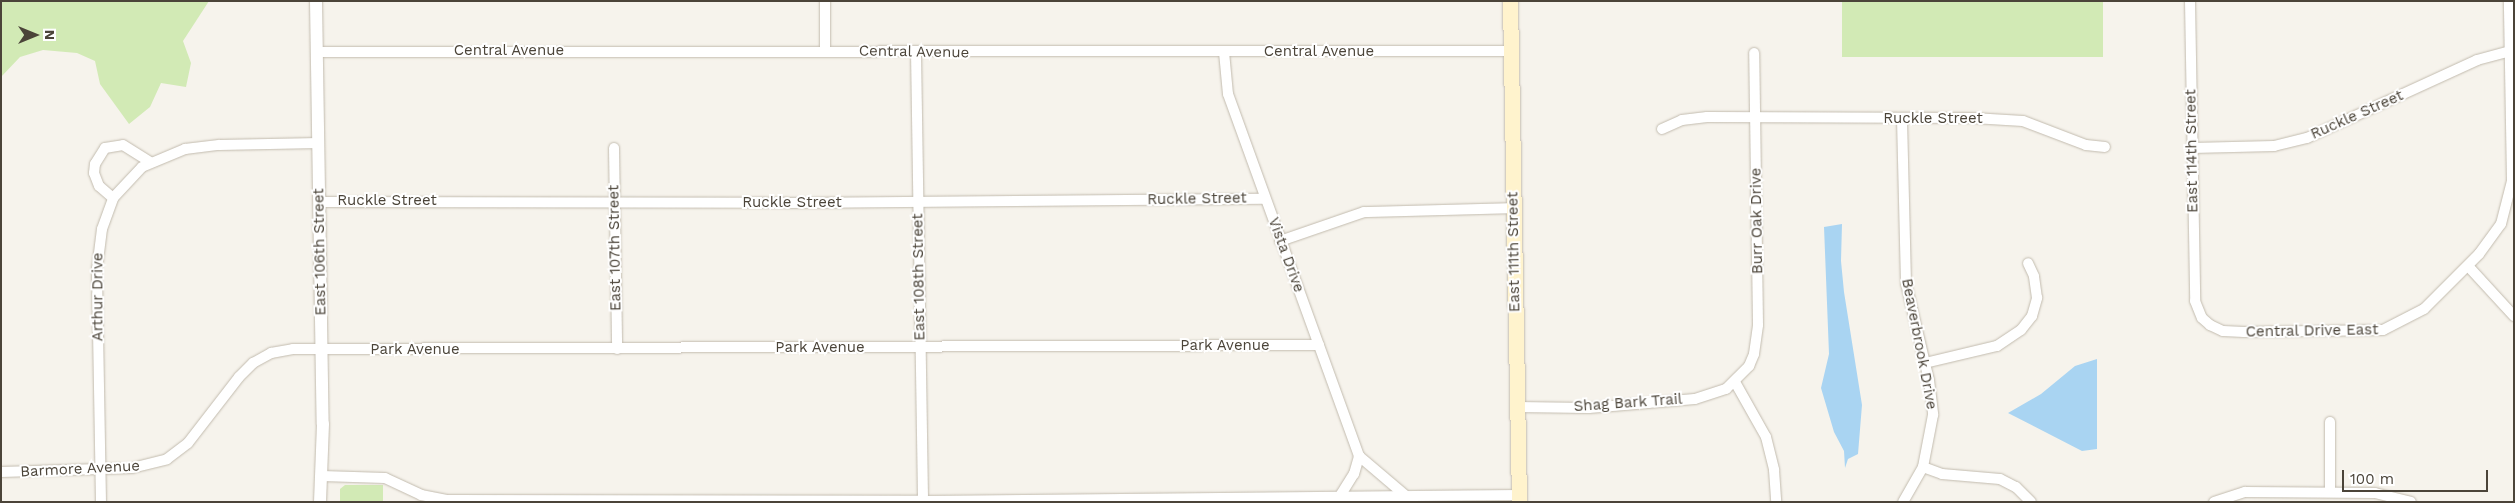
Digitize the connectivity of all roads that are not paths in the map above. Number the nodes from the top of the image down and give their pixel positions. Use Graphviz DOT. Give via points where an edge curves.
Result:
graph roads {
  1 [pos="316,1"];
  2 [pos="825,1"];
  3 [pos="1510,1"];
  4 [pos="2190,1"];
  5 [pos="2509,1"];
  6 [pos="2512,50"];
  7 [pos="825,51"];
  8 [pos="1511,51"];
  9 [pos="317,52"];
  10 [pos="916,52"];
  11 [pos="1224,52"];
  12 [pos="1754,53"];
  13 [pos="1755,118"];
  14 [pos="1902,119"];
  15 [pos="1662,129"];
  16 [pos="318,143"];
  17 [pos="2105,146"];
  18 [pos="614,148"];
  19 [pos="2192,148"];
  20 [pos="150,162"];
  21 [pos="113,198"];
  22 [pos="1265,199"];
  23 [pos="318,202"];
  24 [pos="615,202"];
  25 [pos="918,202"];
  26 [pos="1513,208"];
  27 [pos="1280,240"];
  28 [pos="2028,263"];
  29 [pos="2468,266"];
  30 [pos="2195,301"];
  31 [pos="2514,316"];
  32 [pos="1319,345"];
  33 [pos="920,347"];
  34 [pos="617,349"];
  35 [pos="321,350"];
  36 [pos="1925,363"];
  37 [pos="1736,382"];
  38 [pos="1517,407"];
  39 [pos="2330,422"];
  40 [pos="1359,456"];
  41 [pos="1923,468"];
  42 [pos="100,469"];
  43 [pos="1,472"];
  44 [pos="322,476"];
  45 [pos="2330,492"];
  46 [pos="1340,496"];
  47 [pos="1406,496"];
  48 [pos="1519,498"];
  49 [pos="923,501"];
  50 [pos="101,502"];
  51 [pos="320,502"];
  52 [pos="1776,502"];
  53 [pos="1904,502"];
  54 [pos="2032,502"];
  55 [pos="2214,502"];
  56 [pos="2411,502"];
  1 -- 9 [label="street, East 106th Street"];
  2 -- 7 [label="street"];
  3 -- 8 [label="main road, East 111th Street"];
  4 -- 19 [label="street, East 114th Street"];
  5 -- 6 [label="street, Central Drive East"];
  6 -- 19 [label="street, Ruckle Street" via="2477,60 2306,138 2274,146"];
  6 -- 29 [label="street, Central Drive East" via="2512,176 2501,224"];
  7 -- 9 [label="street, Central Avenue"];
  7 -- 10 [label="street, Central Avenue"];
  8 -- 11 [label="street, Central Avenue"];
  8 -- 26 [label="main road, East 111th Street"];
  9 -- 16 [label="street, East 106th Street"];
  10 -- 11 [label="street, Central Avenue"];
  10 -- 25 [label="street, East 108th Street"];
  11 -- 22 [label="street, Vista Drive" via="1226,86"];
  12 -- 13 [label="street, Burr Oak Drive"];
  13 -- 14 [label="street, Ruckle Street"];
  13 -- 15 [label="street, Ruckle Street" via="1693,118"];
  13 -- 37 [label="street, Burr Oak Drive" via="1758,339 1749,366"];
  14 -- 17 [label="street, Ruckle Street" via="2023,121 2086,145"];
  14 -- 36 [label="street, Beaverbrook Drive" via="1905,275"];
  16 -- 20 [label="street, Arthur Drive" via="204,145 169,153"];
  16 -- 23 [label="street, East 106th Street"];
  18 -- 24 [label="street, East 107th Street"];
  19 -- 30 [label="street, East 114th Street"];
  20 -- 21 [label="street, Arthur Drive" via="133,174"];
  20 -- 21 [label="street" via="123,145 105,148 95,164 94,173 99,186"];
  21 -- 42 [label="street, Arthur Drive" via="102,229 97,268"];
  22 -- 25 [label="street, Ruckle Street"];
  22 -- 27 [label="street, Vista Drive"];
  23 -- 24 [label="street, Ruckle Street"];
  23 -- 35 [label="street, East 106th Street"];
  24 -- 25 [label="street, Ruckle Street"];
  24 -- 34 [label="street, East 107th Street"];
  25 -- 33 [label="street, East 108th Street"];
  26 -- 27 [label="street" via="1369,212"];
  26 -- 38 [label="main road, East 111th Street"];
  27 -- 32 [label="street, Vista Drive"];
  28 -- 36 [label="street" via="2037,298 2032,316 2024,328 1997,346"];
  29 -- 30 [label="street, Central Drive East" via="2424,308 2383,330 2224,331 2202,318"];
  29 -- 31 [label="street"];
  32 -- 33 [label="street, Park Avenue"];
  32 -- 40 [label="street, Vista Drive"];
  33 -- 34 [label="street, Park Avenue"];
  33 -- 49 [label="street, East 108th Street"];
  34 -- 35 [label="street, Park Avenue"];
  35 -- 42 [label="street, Barmore Avenue" via="302,348 271,353 253,363 238,377 188,443 167,459 132,468"];
  35 -- 44 [label="street, East 106th Street"];
  36 -- 41 [label="street, Beaverbrook Drive" via="1933,415"];
  37 -- 38 [label="street, Shag Bark Trail" via="1716,394 1695,399 1589,408"];
  37 -- 52 [label="street" via="1766,437 1774,470"];
  38 -- 48 [label="main road, East 111th Street"];
  39 -- 45 [label="street"];
  40 -- 46 [label="street" via="1354,474"];
  40 -- 47 [label="street, Vista Drive"];
  41 -- 53 [label="street, Beaverbrook Drive"];
  41 -- 54 [label="street" via="1942,474 2000,479 2016,487"];
  42 -- 43 [label="street, Barmore Avenue"];
  42 -- 50 [label="street, Arthur Drive"];
  44 -- 49 [label="street" via="385,478 421,495 447,500"];
  44 -- 51 [label="street, East 106th Street"];
  45 -- 55 [label="street" via="2245,492"];
  45 -- 56 [label="street" via="2390,494"];
  46 -- 47 [label="street"];
  46 -- 49 [label="street"];
  47 -- 48 [label="street"];
}
